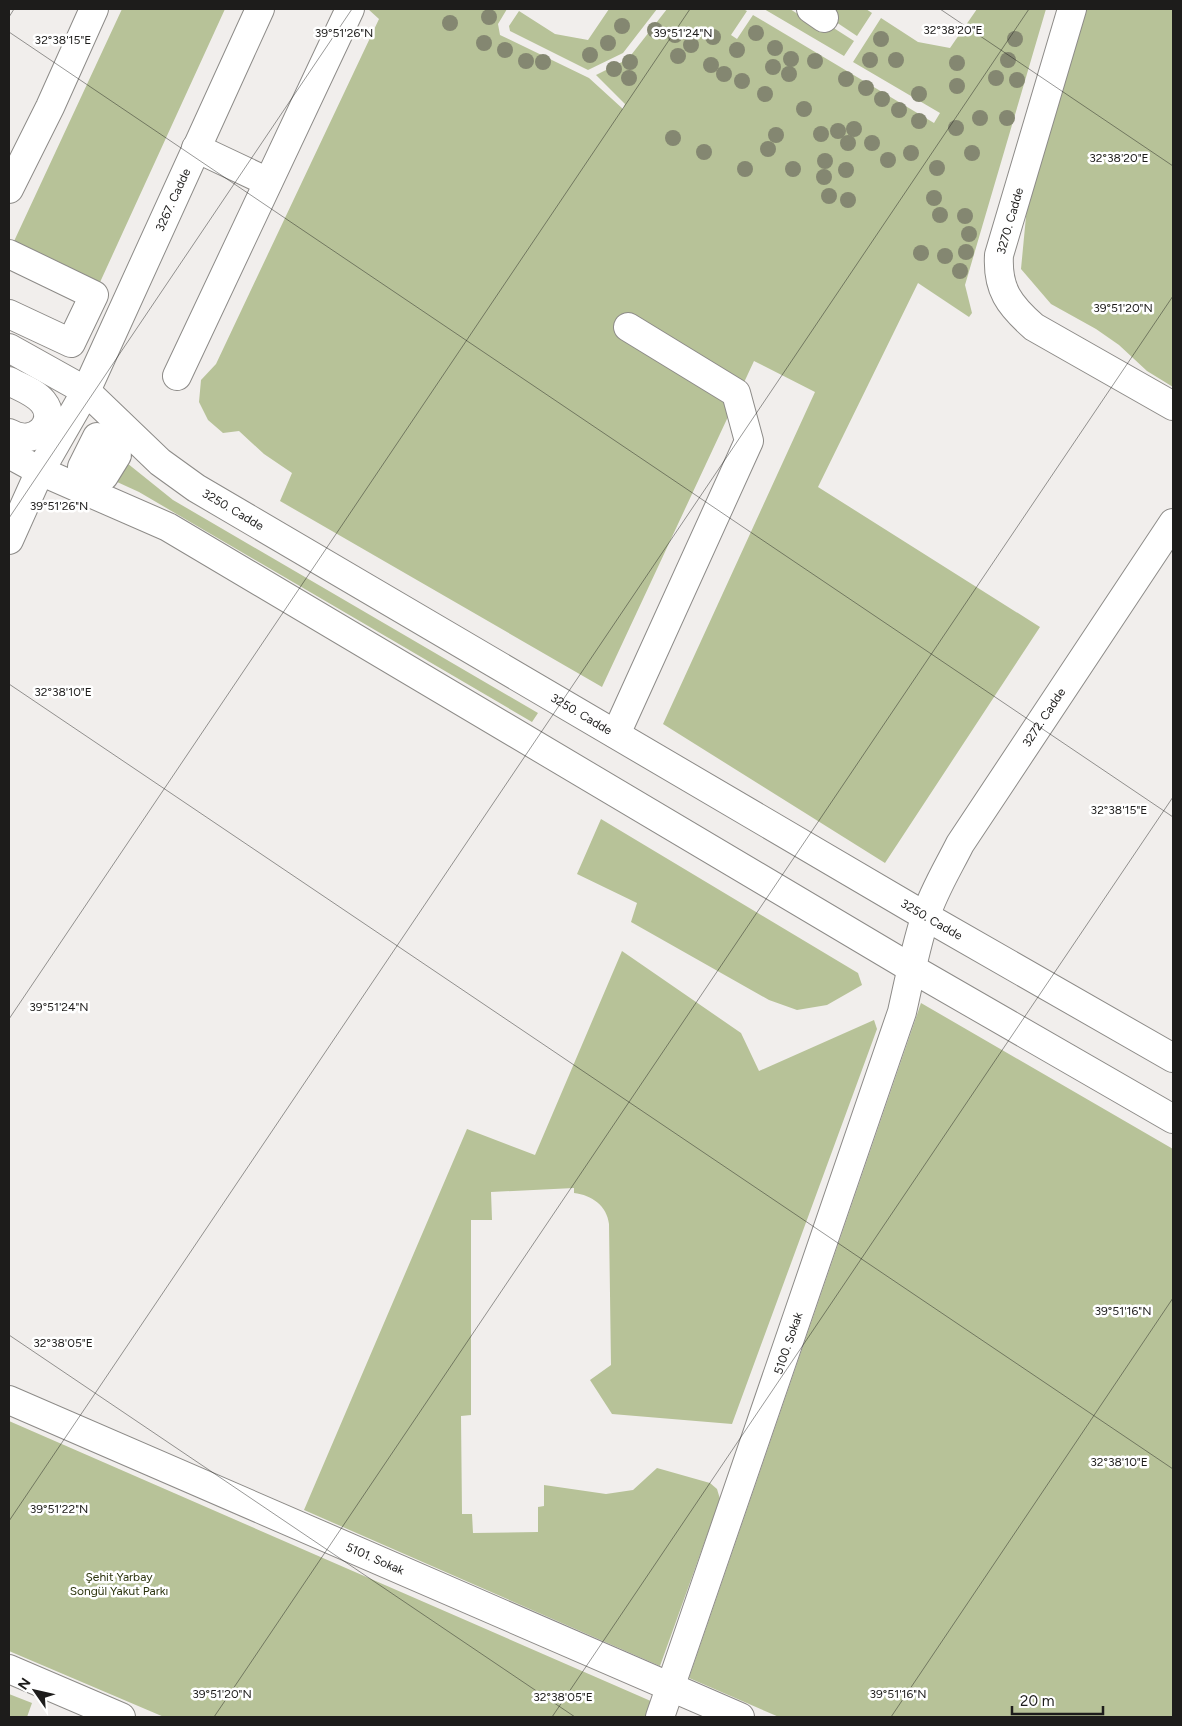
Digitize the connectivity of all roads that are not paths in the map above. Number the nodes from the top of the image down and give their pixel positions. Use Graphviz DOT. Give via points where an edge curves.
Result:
graph roads {
  1 [pos="94,9"];
  2 [pos="260,9"];
  3 [pos="350,9"];
  4 [pos="1072,9"];
  5 [pos="196,148"];
  6 [pos="268,182"];
  7 [pos="9,189"];
  8 [pos="9,254"];
  9 [pos="9,314"];
  10 [pos="628,327"];
  11 [pos="9,348"];
  12 [pos="177,376"];
  13 [pos="9,381"];
  14 [pos="86,391"];
  15 [pos="1173,406"];
  16 [pos="9,433"];
  17 [pos="9,454"];
  18 [pos="40,471"];
  19 [pos="1173,523"];
  20 [pos="9,540"];
  21 [pos="616,734"];
  22 [pos="925,916"];
  23 [pos="911,968"];
  24 [pos="1173,1058"];
  25 [pos="1173,1119"];
  26 [pos="9,1400"];
  27 [pos="9,1669"];
  28 [pos="670,1687"];
  29 [pos="121,1717"];
  30 [pos="660,1717"];
  31 [pos="740,1717"];
  1 -- 7 [label="street"];
  2 -- 5 [label="street, 3267. Cadde"];
  3 -- 6 [label="street"];
  4 -- 15 [label="street, 3270. Cadde" via="999,255 998,274 1004,294 1034,327"];
  5 -- 6 [label="street"];
  5 -- 14 [label="street, 3267. Cadde"];
  6 -- 12 [label="street"];
  8 -- 9 [label="street" via="94,295 71,343"];
  10 -- 21 [label="street" via="736,393 750,441"];
  11 -- 14 [label="street, 3250. Cadde"];
  13 -- 16 [label="street" via="38,396 47,408 41,432 24,439"];
  14 -- 18 [label="street, 3267. Cadde"];
  14 -- 21 [label="street, 3250. Cadde" via="160,462 196,488"];
  17 -- 18 [label="street"];
  18 -- 20 [label="street, 3267. Cadde"];
  18 -- 23 [label="street" via="168,527"];
  19 -- 22 [label="street, 3272. Cadde" via="960,844"];
  21 -- 22 [label="street, 3250. Cadde"];
  22 -- 23 [label="street, 3272. Cadde"];
  22 -- 24 [label="street, 3250. Cadde"];
  23 -- 25 [label="street"];
  23 -- 28 [label="street, 5100. Sokak" via="902,1012"];
  26 -- 28 [label="street, 5101. Sokak"];
  27 -- 29 [label="street"];
  28 -- 30 [label="street, 5100. Sokak"];
  28 -- 31 [label="street, 5101. Sokak"];
}
